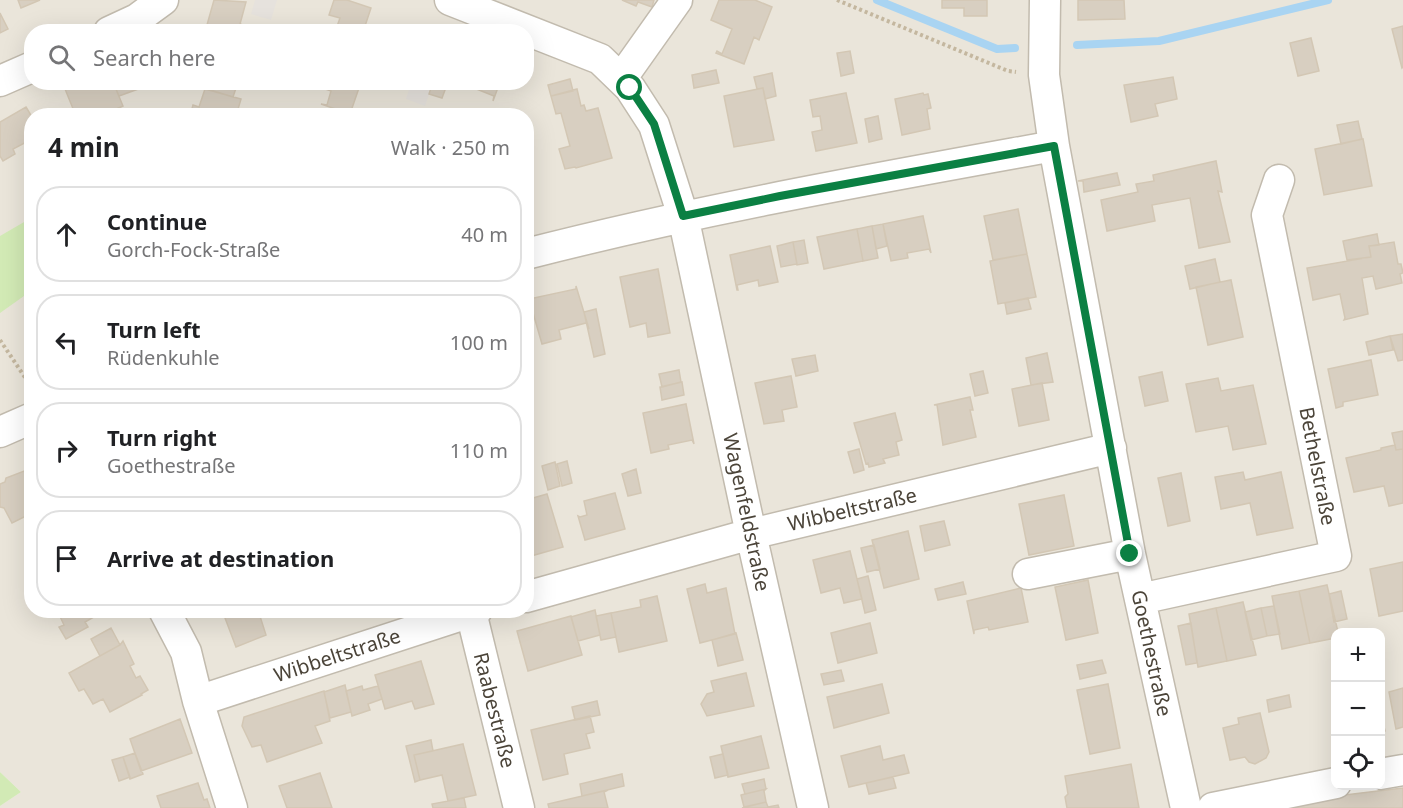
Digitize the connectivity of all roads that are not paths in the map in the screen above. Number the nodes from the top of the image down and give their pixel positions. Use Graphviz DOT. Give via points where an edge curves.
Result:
graph roads {
  1 [pos="163,0"];
  2 [pos="450,0"];
  3 [pos="677,0"];
  4 [pos="1045,0"];
  5 [pos="126,24"];
  6 [pos="511,24"];
  7 [pos="534,33"];
  8 [pos="24,70"];
  9 [pos="621,79"];
  10 [pos="0,81"];
  11 [pos="1054,146"];
  12 [pos="1279,180"];
  13 [pos="683,216"];
  14 [pos="534,252"];
  15 [pos="24,422"];
  16 [pos="0,432"];
  17 [pos="1111,448"];
  18 [pos="751,534"];
  19 [pos="1130,554"];
  20 [pos="1028,574"];
  21 [pos="534,595"];
  22 [pos="1140,599"];
  23 [pos="168,618"];
  24 [pos="452,618"];
  25 [pos="476,618"];
  26 [pos="198,700"];
  27 [pos="1403,770"];
  28 [pos="1385,773"];
  29 [pos="1331,784"];
  30 [pos="232,808"];
  31 [pos="519,808"];
  32 [pos="813,808"];
  33 [pos="1186,808"];
  34 [pos="1213,808"];
  1 -- 5 [label="street"];
  2 -- 6 [label="street, Wagenfeldstraße"];
  3 -- 9 [label="street"];
  4 -- 11 [label="street, Goethestraße" via="1044,75"];
  7 -- 9 [label="street, Wagenfeldstraße" via="600,59"];
  8 -- 10 [label="street"];
  9 -- 13 [label="street, Wagenfeldstraße" via="654,124"];
  11 -- 13 [label="street"];
  11 -- 17 [label="street, Goethestraße"];
  12 -- 22 [label="street, Bethelstraße" via="1267,215 1336,556"];
  13 -- 14 [label="street"];
  13 -- 18 [label="street, Wagenfeldstraße"];
  15 -- 16 [label="street"];
  17 -- 18 [label="street, Wibbeltstraße"];
  17 -- 19 [label="street, Goethestraße"];
  18 -- 21 [label="street, Wibbeltstraße"];
  18 -- 32 [label="street, Wagenfeldstraße"];
  19 -- 20 [label="street"];
  19 -- 22 [label="street, Goethestraße"];
  22 -- 33 [label="street, Goethestraße"];
  23 -- 26 [label="street" via="186,652"];
  24 -- 26 [label="street, Wibbeltstraße"];
  25 -- 31 [label="street, Raabestraße"];
  26 -- 30 [label="street"];
  27 -- 28 [label="street"];
  29 -- 34 [label="street"];
}
